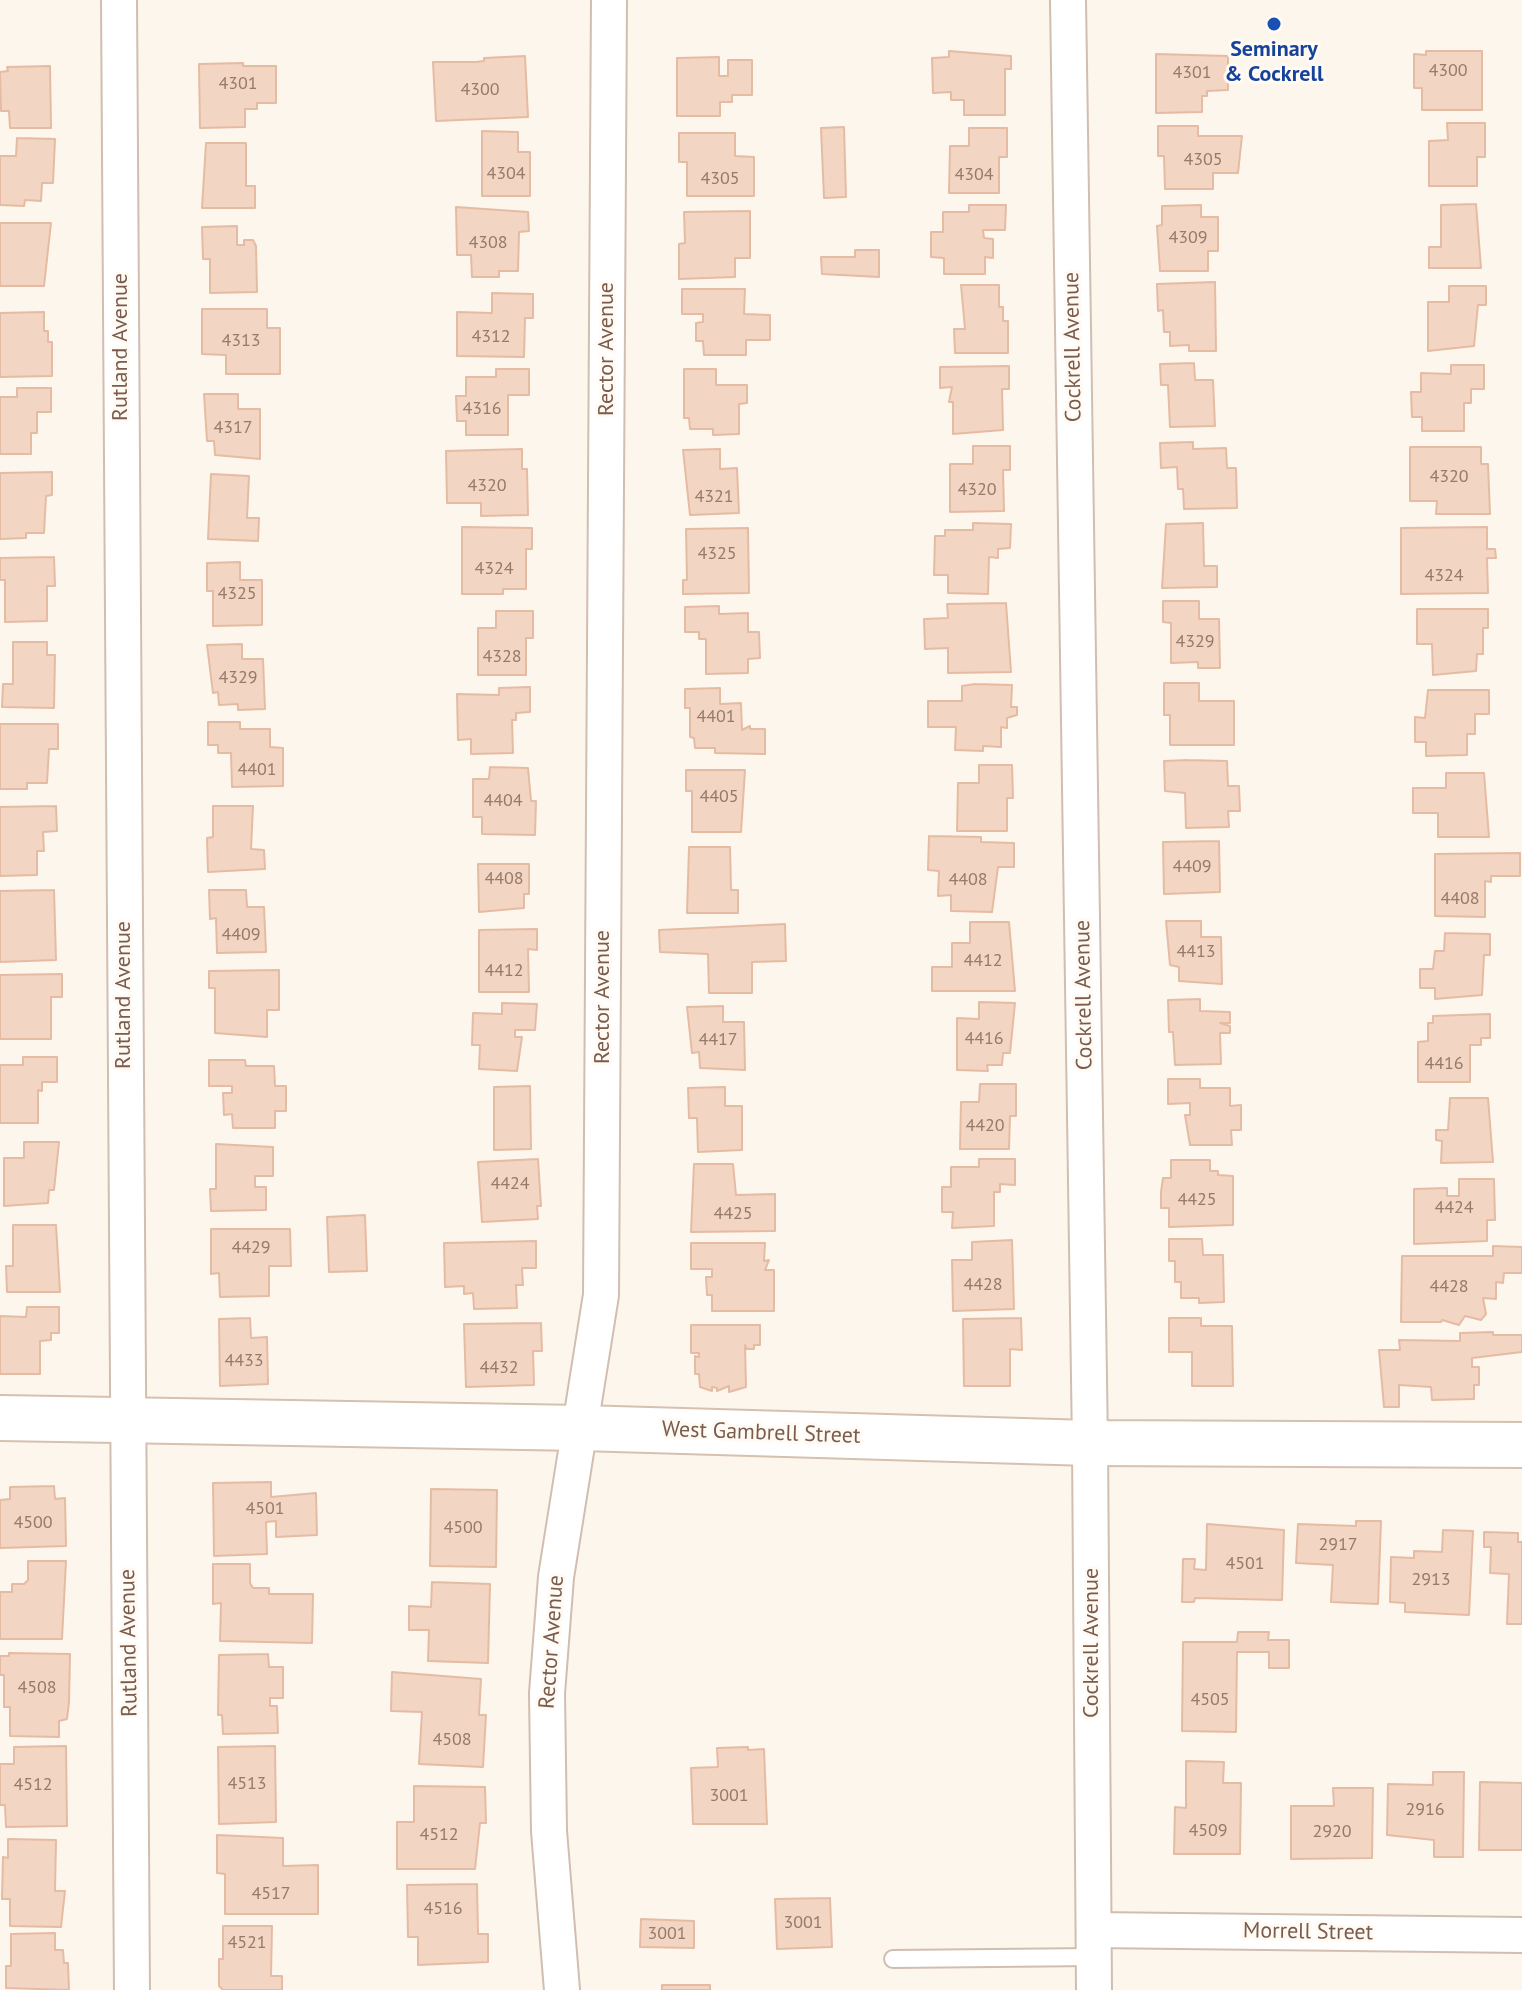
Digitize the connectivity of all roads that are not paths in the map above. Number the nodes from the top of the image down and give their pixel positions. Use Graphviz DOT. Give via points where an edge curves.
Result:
graph roads {
  1 [pos="119,0"];
  2 [pos="609,0"];
  3 [pos="1068,0"];
  4 [pos="0,1418"];
  5 [pos="127,1420"];
  6 [pos="581,1428"];
  7 [pos="1090,1443"];
  8 [pos="1522,1445"];
  9 [pos="1522,1935"];
  10 [pos="893,1959"];
  11 [pos="1094,1959"];
  12 [pos="132,1990"];
  13 [pos="562,1990"];
  1 -- 5 [label="street, Rutland Avenue"];
  2 -- 6 [label="street, Rector Avenue" via="601,1295"];
  3 -- 7 [label="street, Cockrell Avenue"];
  4 -- 5 [label="street, West Gambrell Street"];
  5 -- 6 [label="street, West Gambrell Street"];
  5 -- 12 [label="street, Rutland Avenue"];
  6 -- 7 [label="street, West Gambrell Street"];
  6 -- 13 [label="street, Rector Avenue" via="556,1577 547,1693 549,1831"];
  7 -- 8 [label="street, West Gambrell Street"];
  7 -- 11 [label="street, Cockrell Avenue"];
  9 -- 11 [label="street, Morrell Street"];
  10 -- 11 [label="lane"];
}
